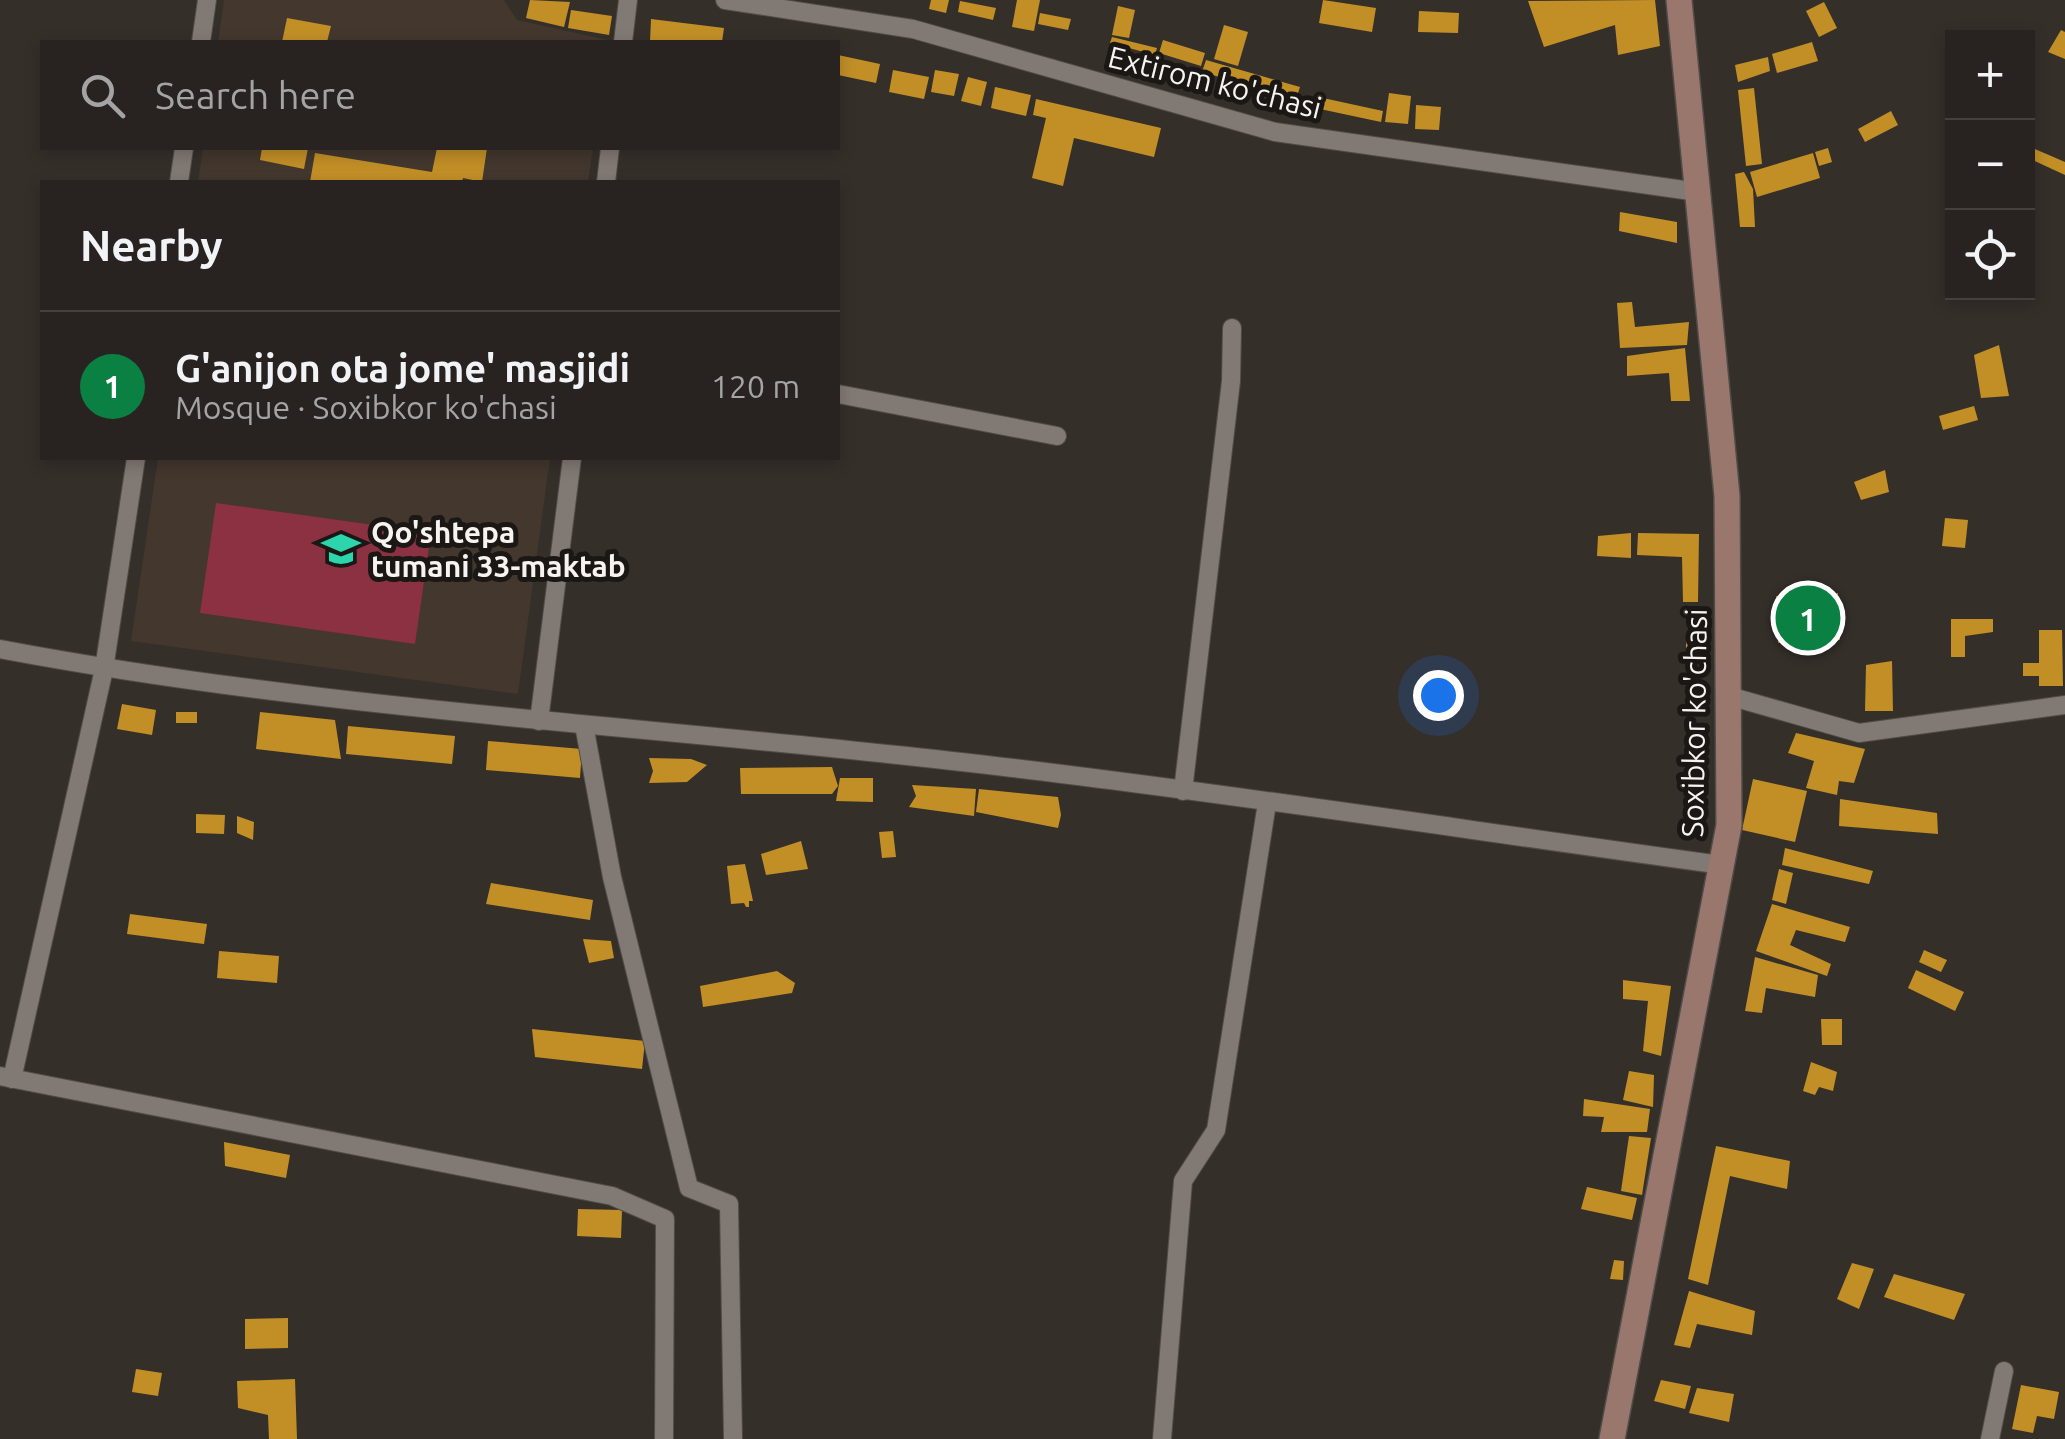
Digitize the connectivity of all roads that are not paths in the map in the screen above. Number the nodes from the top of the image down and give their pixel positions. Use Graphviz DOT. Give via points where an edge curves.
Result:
graph roads {
  1 [pos="207,0"];
  2 [pos="628,0"];
  3 [pos="725,0"];
  4 [pos="1679,0"];
  5 [pos="200,40"];
  6 [pos="623,40"];
  7 [pos="184,150"];
  8 [pos="610,150"];
  9 [pos="179,180"];
  10 [pos="606,180"];
  11 [pos="1698,192"];
  12 [pos="1232,328"];
  13 [pos="840,394"];
  14 [pos="1057,436"];
  15 [pos="136,460"];
  16 [pos="572,460"];
  17 [pos="0,649"];
  18 [pos="104,668"];
  19 [pos="1728,696"];
  20 [pos="2065,704"];
  21 [pos="539,721"];
  22 [pos="584,725"];
  23 [pos="1183,791"];
  24 [pos="1267,803"];
  25 [pos="1722,865"];
  26 [pos="6,1078"];
  27 [pos="2004,1372"];
  28 [pos="664,1439"];
  29 [pos="733,1439"];
  30 [pos="1162,1439"];
  31 [pos="1612,1439"];
  32 [pos="1990,1439"];
  1 -- 5 [label="street"];
  2 -- 6 [label="street"];
  3 -- 11 [label="street, Extirom ko'chasi" via="913,29 1275,132"];
  4 -- 11 [label="main road, Soxibkor ko'chasi"];
  7 -- 9 [label="street"];
  8 -- 10 [label="street"];
  11 -- 19 [label="main road, Soxibkor ko'chasi" via="1728,496"];
  12 -- 23 [label="street"];
  13 -- 14 [label="street"];
  15 -- 18 [label="street"];
  16 -- 21 [label="street"];
  17 -- 18 [label="street"];
  18 -- 21 [label="street"];
  18 -- 26 [label="street"];
  19 -- 20 [label="street" via="1859,733"];
  19 -- 25 [label="main road, Soxibkor ko'chasi" via="1729,825"];
  21 -- 22 [label="street"];
  22 -- 23 [label="street"];
  22 -- 29 [label="street" via="612,877 688,1188 729,1204"];
  23 -- 24 [label="street"];
  24 -- 25 [label="street"];
  24 -- 30 [label="street" via="1216,1130 1183,1181"];
  25 -- 31 [label="main road, Soxibkor ko'chasi"];
  26 -- 28 [label="street" via="612,1196 665,1219"];
  27 -- 32 [label="street"];
}
